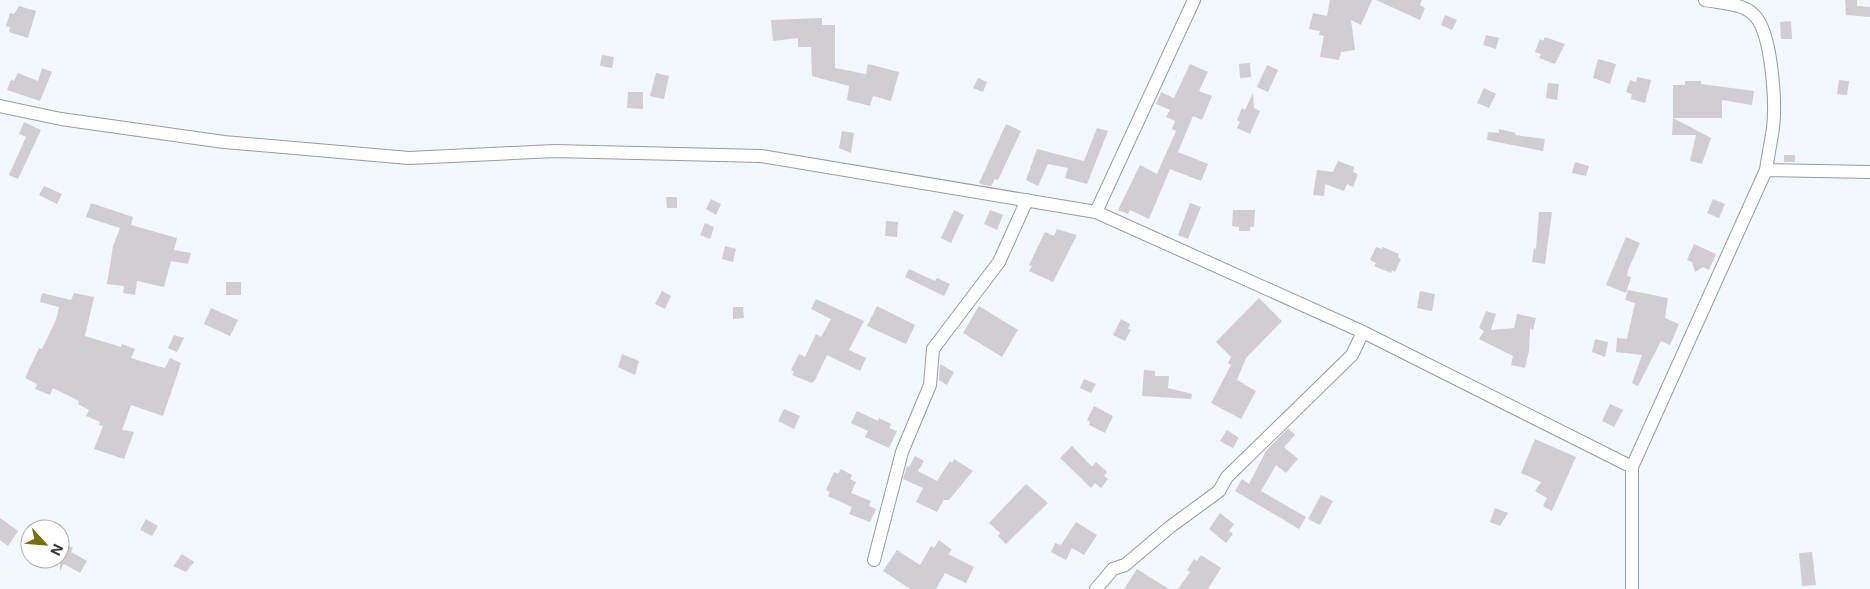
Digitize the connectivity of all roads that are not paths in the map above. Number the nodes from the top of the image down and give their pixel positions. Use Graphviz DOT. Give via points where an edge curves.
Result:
graph roads {
  1 [pos="1194,0"];
  2 [pos="1705,0"];
  3 [pos="0,106"];
  4 [pos="1766,170"];
  5 [pos="1870,172"];
  6 [pos="1027,200"];
  7 [pos="1096,212"];
  8 [pos="1363,332"];
  9 [pos="1632,467"];
  10 [pos="874,560"];
  11 [pos="1096,589"];
  12 [pos="1632,589"];
  1 -- 7 [label="street"];
  2 -- 4 [label="street" via="1743,7 1755,15 1764,29 1772,88 1773,126"];
  3 -- 6 [label="street" via="61,119 224,142 409,158 554,151 761,156"];
  4 -- 5 [label="street"];
  4 -- 9 [label="street"];
  6 -- 7 [label="street"];
  6 -- 10 [label="street" via="1000,262 933,349 930,385 902,452"];
  7 -- 8 [label="street"];
  8 -- 9 [label="street"];
  8 -- 11 [label="street" via="1352,355 1227,477 1219,492 1125,565 1113,568"];
  9 -- 12 [label="street"];
}
